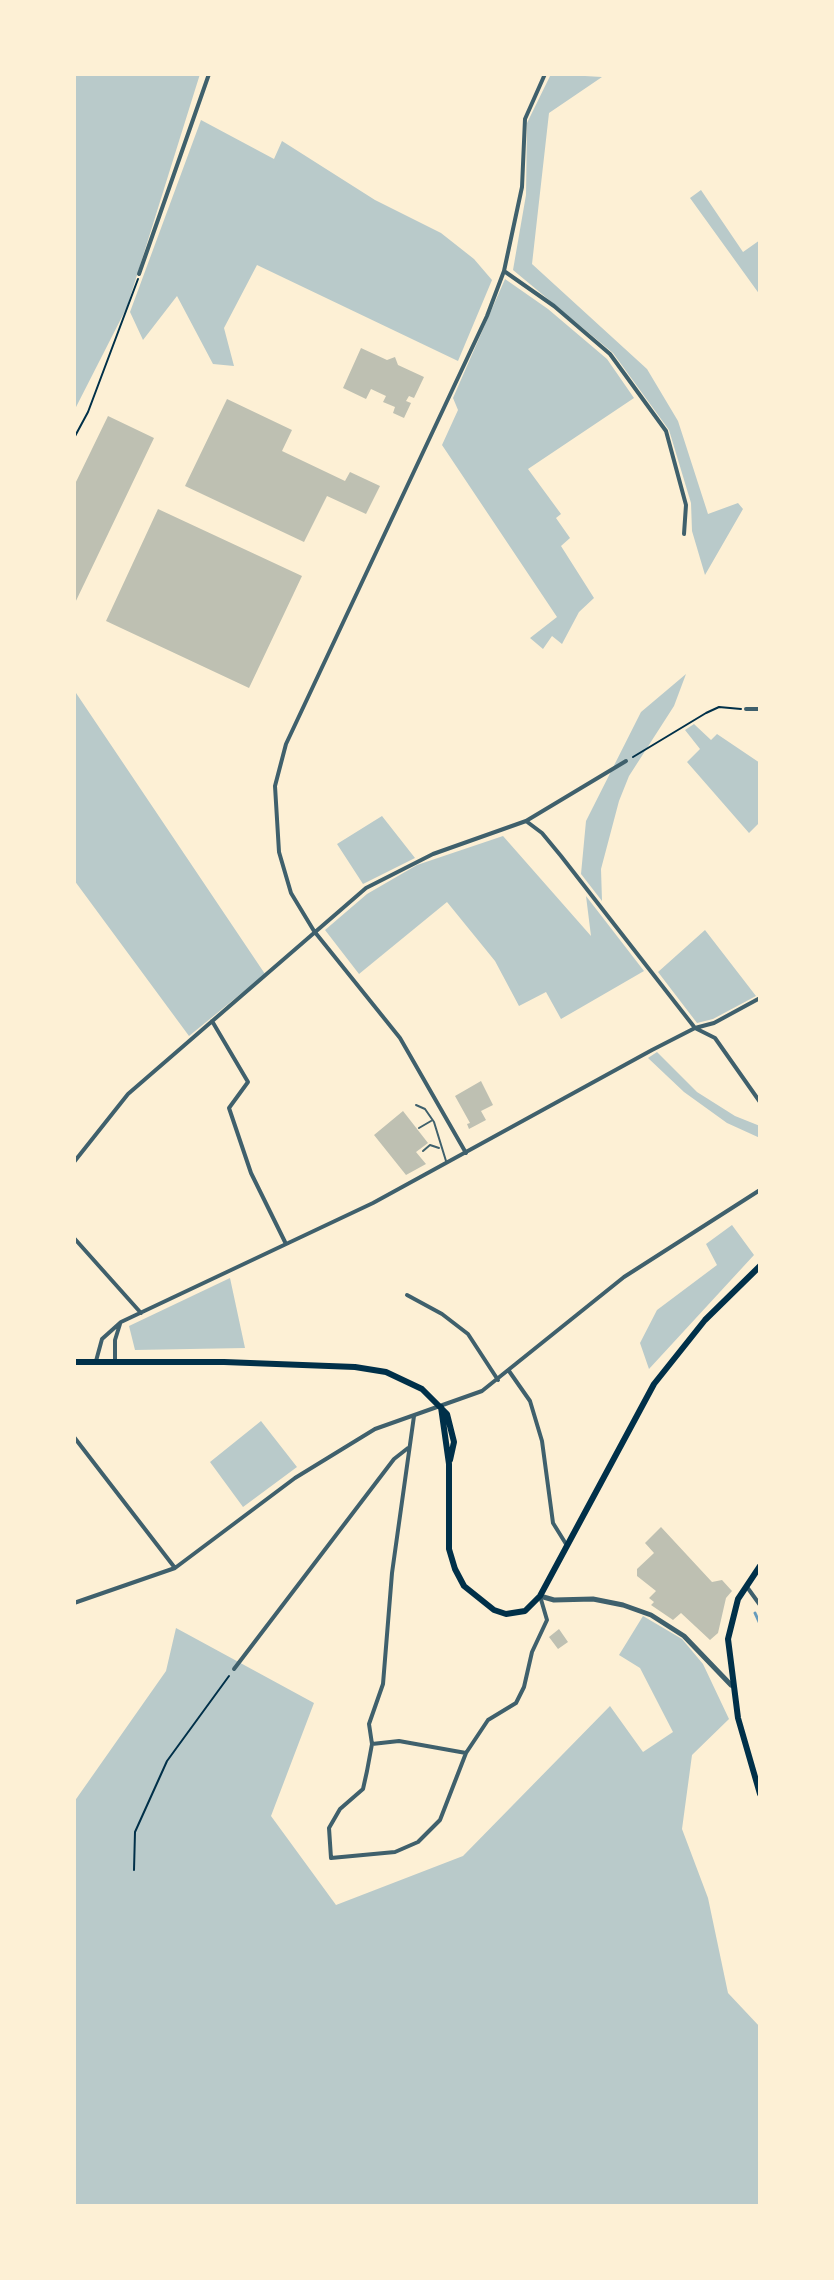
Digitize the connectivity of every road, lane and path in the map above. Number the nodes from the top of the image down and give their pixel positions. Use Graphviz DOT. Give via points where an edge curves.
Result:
graph roads {
  1 [pos="209,74"];
  2 [pos="545,74"];
  3 [pos="504,271"];
  4 [pos="139,274"];
  5 [pos="74,438"];
  6 [pos="684,534"];
  7 [pos="746,709"];
  8 [pos="760,709"];
  9 [pos="626,761"];
  10 [pos="526,821"];
  11 [pos="314,931"];
  12 [pos="760,998"];
  13 [pos="212,1021"];
  14 [pos="695,1028"];
  15 [pos="760,1102"];
  16 [pos="416,1105"];
  17 [pos="434,1122"];
  18 [pos="419,1128"];
  19 [pos="440,1150"];
  20 [pos="423,1151"];
  21 [pos="466,1153"];
  22 [pos="74,1162"];
  23 [pos="447,1163"];
  24 [pos="760,1190"];
  25 [pos="74,1238"];
  26 [pos="286,1244"];
  27 [pos="760,1266"];
  28 [pos="407,1295"];
  29 [pos="141,1313"];
  30 [pos="121,1322"];
  31 [pos="96,1361"];
  32 [pos="115,1361"];
  33 [pos="74,1362"];
  34 [pos="509,1371"];
  35 [pos="498,1380"];
  36 [pos="441,1407"];
  37 [pos="414,1416"];
  38 [pos="74,1437"];
  39 [pos="410,1446"];
  40 [pos="566,1544"];
  41 [pos="760,1566"];
  42 [pos="175,1568"];
  43 [pos="746,1585"];
  44 [pos="540,1596"];
  45 [pos="74,1603"];
  46 [pos="760,1605"];
  47 [pos="234,1669"];
  48 [pos="731,1685"];
  49 [pos="372,1744"];
  50 [pos="466,1753"];
  51 [pos="760,1794"];
  52 [pos="134,1870"];
  1 -- 4 [label="street"];
  2 -- 3 [label="street" via="525,119 522,187"];
  3 -- 6 [label="street" via="610,354 666,431 686,505"];
  3 -- 11 [label="street" via="286,744 275,786 279,852 291,893"];
  4 -- 5 [label="path" via="109,361"];
  7 -- 8 [label="street"];
  7 -- 9 [label="path" via="719,707"];
  9 -- 10 [label="street"];
  10 -- 11 [label="street" via="433,854 366,888"];
  10 -- 14 [label="street" via="561,856"];
  11 -- 13 [label="street"];
  11 -- 21 [label="street" via="400,1038"];
  12 -- 14 [label="street"];
  13 -- 22 [label="street" via="128,1094"];
  13 -- 26 [label="street" via="248,1082 229,1108 251,1173"];
  14 -- 15 [label="street" via="715,1038"];
  14 -- 21 [label="street"];
  16 -- 17 [label="lane"];
  17 -- 18 [label="lane"];
  17 -- 19 [label="lane"];
  19 -- 20 [label="lane" via="436,1145"];
  19 -- 23 [label="lane"];
  21 -- 23 [label="street"];
  23 -- 26 [label="street"];
  24 -- 34 [label="street" via="624,1277"];
  25 -- 29 [label="street"];
  26 -- 29 [label="street"];
  27 -- 40 [label="main road" via="705,1320 654,1384"];
  28 -- 35 [label="street" via="468,1334"];
  29 -- 30 [label="street"];
  30 -- 31 [label="street" via="102,1339"];
  30 -- 32 [label="street"];
  31 -- 32 [label="main road"];
  31 -- 33 [label="main road"];
  32 -- 36 [label="main road" via="355,1367 402,1378"];
  34 -- 35 [label="street"];
  34 -- 40 [label="street" via="530,1401 542,1441 553,1523"];
  35 -- 36 [label="street"];
  36 -- 37 [label="street"];
  36 -- 44 [label="main road" via="449,1464 449,1549 464,1586 506,1614 525,1611"];
  37 -- 39 [label="street"];
  37 -- 42 [label="street" via="375,1429 295,1478"];
  38 -- 42 [label="street"];
  39 -- 47 [label="street" via="394,1459"];
  39 -- 49 [label="street" via="383,1684 369,1724"];
  40 -- 44 [label="main road"];
  41 -- 43 [label="main road"];
  42 -- 45 [label="street"];
  43 -- 46 [label="street"];
  43 -- 48 [label="main road" via="729,1626"];
  44 -- 48 [label="street" via="593,1599 651,1615 684,1636"];
  44 -- 50 [label="street" via="547,1620 524,1687 516,1703 488,1720"];
  47 -- 52 [label="path" via="167,1761 135,1832"];
  48 -- 51 [label="main road"];
  49 -- 50 [label="street" via="399,1741"];
  49 -- 50 [label="street" via="363,1789 340,1809 329,1828 331,1858 395,1852 418,1842 440,1820"];
}
